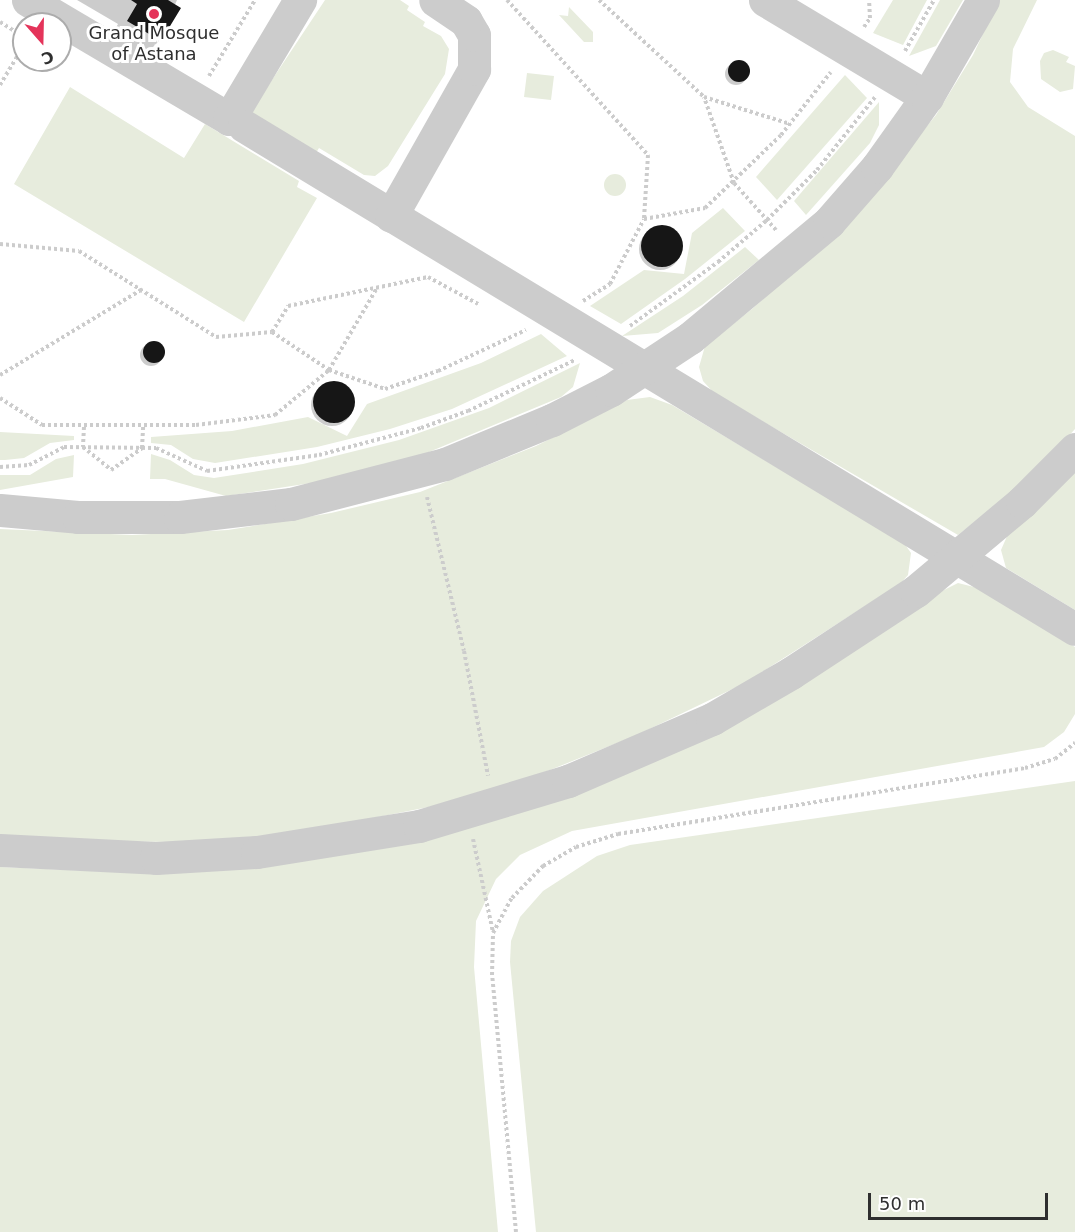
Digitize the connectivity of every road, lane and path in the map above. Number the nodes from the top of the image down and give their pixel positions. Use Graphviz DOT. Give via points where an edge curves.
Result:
graph roads {
  1 [pos="28,0"];
  2 [pos="255,0"];
  3 [pos="300,0"];
  4 [pos="435,0"];
  5 [pos="507,0"];
  6 [pos="599,0"];
  7 [pos="765,0"];
  8 [pos="934,0"];
  9 [pos="983,0"];
  10 [pos="12,65"];
  11 [pos="890,75"];
  12 [pos="0,85"];
  13 [pos="704,97"];
  14 [pos="927,97"];
  15 [pos="194,99"];
  16 [pos="790,124"];
  17 [pos="244,126"];
  18 [pos="391,216"];
  19 [pos="644,219"];
  20 [pos="767,220"];
  21 [pos="783,237"];
  22 [pos="0,243"];
  23 [pos="377,288"];
  24 [pos="141,290"];
  25 [pos="487,308"];
  26 [pos="517,324"];
  27 [pos="527,330"];
  28 [pos="272,332"];
  29 [pos="601,344"];
  30 [pos="643,369"];
  31 [pos="0,375"];
  32 [pos="143,426"];
  33 [pos="84,427"];
  34 [pos="83,447"];
  35 [pos="142,448"];
  36 [pos="1075,449"];
  37 [pos="0,467"];
  38 [pos="421,473"];
  39 [pos="0,510"];
  40 [pos="956,558"];
  41 [pos="1075,629"];
  42 [pos="1075,743"];
  43 [pos="481,809"];
  44 [pos="0,850"];
  45 [pos="493,933"];
  46 [pos="516,1232"];
  1 -- 15 [label="lane"];
  2 -- 15 [label="path"];
  3 -- 15 [label="lane" via="229,119"];
  4 -- 18 [label="lane" via="470,28 477,51 474,69"];
  5 -- 19 [label="path" via="648,155"];
  6 -- 13 [label="path"];
  7 -- 11 [label="lane"];
  8 -- 11 [label="path"];
  9 -- 14 [label="lane"];
  10 -- 12 [label="path"];
  11 -- 14 [label="lane"];
  11 -- 20 [label="path" via="817,170"];
  13 -- 16 [label="path"];
  13 -- 20 [label="path" via="734,183"];
  14 -- 30 [label="lane" via="877,167 829,222 690,338"];
  17 -- 18 [label="lane"];
  18 -- 29 [label="lane"];
  20 -- 21 [label="path"];
  20 -- 29 [label="path" via="669,300"];
  22 -- 24 [label="path" via="79,251"];
  23 -- 25 [label="path" via="428,277"];
  23 -- 28 [label="path" via="288,306"];
  23 -- 28 [label="path" via="329,370"];
  24 -- 28 [label="path" via="216,337"];
  24 -- 31 [label="path"];
  26 -- 27 [label="path"];
  29 -- 30 [label="lane"];
  29 -- 35 [label="path" via="525,386 468,411 319,455 207,471 170,452"];
  30 -- 38 [label="lane" via="552,420"];
  30 -- 40 [label="lane"];
  32 -- 35 [label="path"];
  33 -- 34 [label="path"];
  34 -- 35 [label="path"];
  34 -- 35 [label="path" via="111,470"];
  34 -- 37 [label="path" via="56,449 20,468"];
  36 -- 40 [label="lane" via="1022,502"];
  38 -- 39 [label="lane" via="291,504 230,513 101,517"];
  38 -- 43 [label="path" via="464,651"];
  40 -- 41 [label="lane"];
  40 -- 43 [label="lane" via="897,603 791,673 712,719 625,759"];
  42 -- 45 [label="path" via="1055,759 1025,768 618,834 576,847 543,866 512,898"];
  43 -- 44 [label="lane" via="419,826 257,852 156,858"];
  43 -- 45 [label="path"];
  45 -- 46 [label="path" via="492,975"];
}
